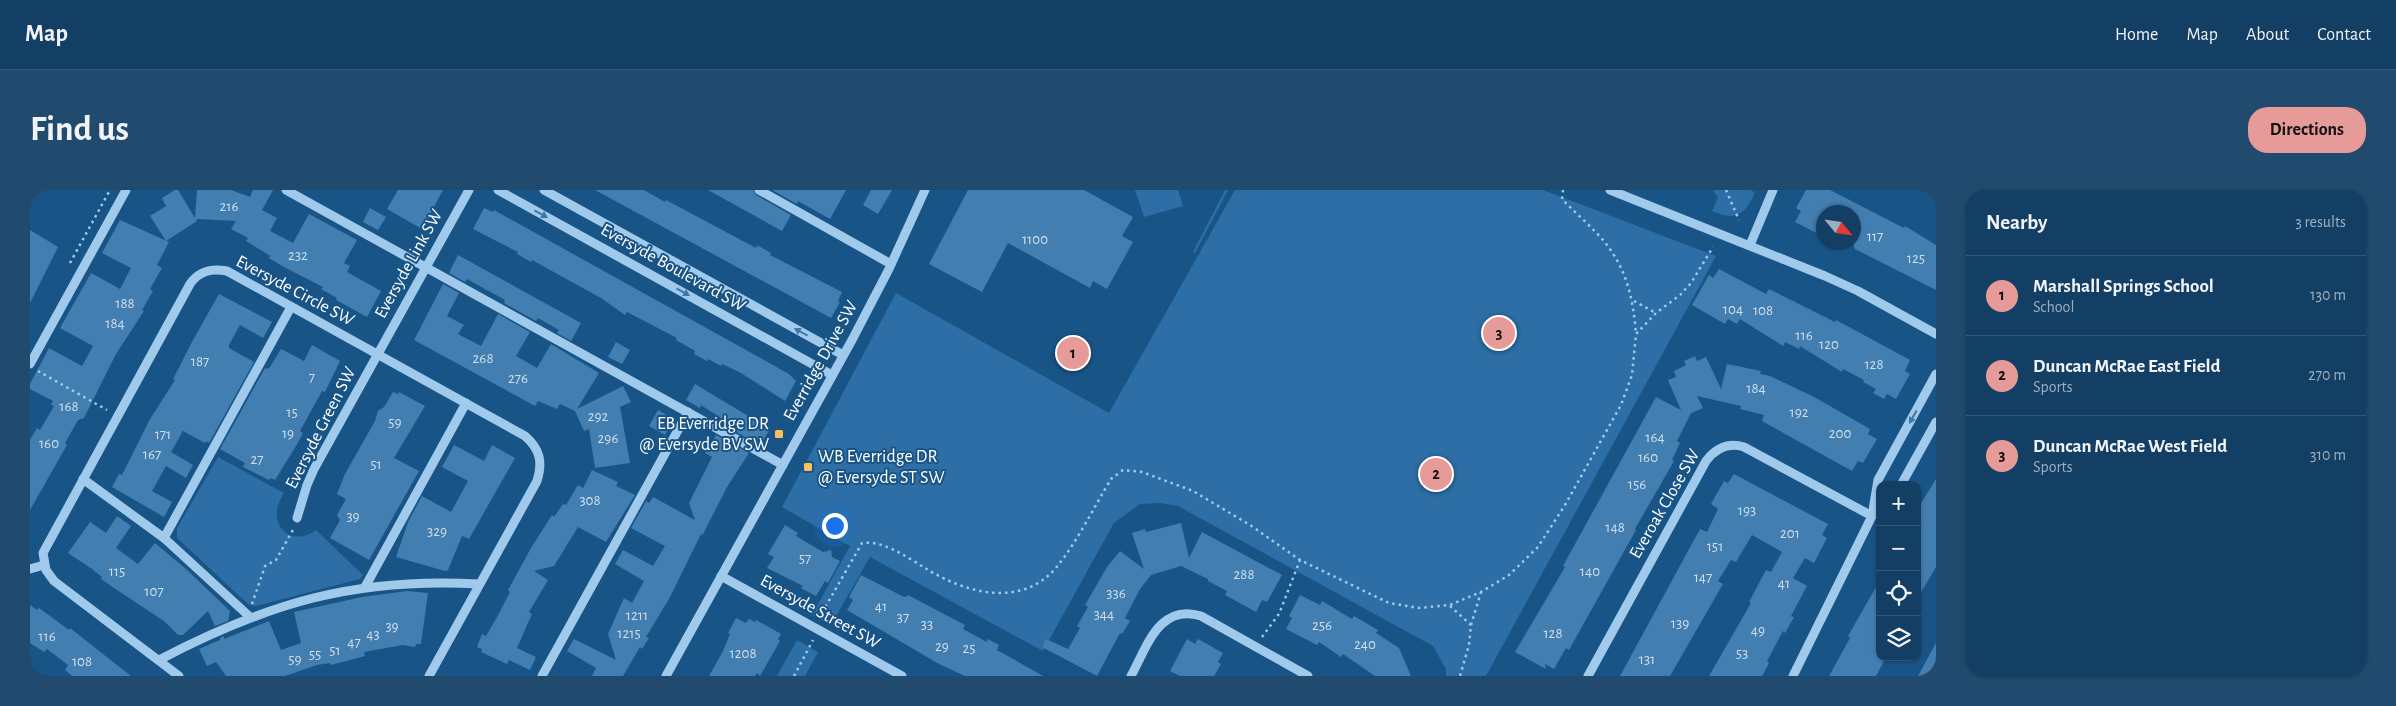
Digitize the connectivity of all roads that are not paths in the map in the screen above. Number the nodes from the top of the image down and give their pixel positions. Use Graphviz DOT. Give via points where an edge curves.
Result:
graph roads {
  1 [pos="126,190"];
  2 [pos="286,190"];
  3 [pos="469,190"];
  4 [pos="498,190"];
  5 [pos="544,190"];
  6 [pos="759,190"];
  7 [pos="925,190"];
  8 [pos="1610,190"];
  9 [pos="1773,190"];
  10 [pos="1750,246"];
  11 [pos="891,264"];
  12 [pos="426,267"];
  13 [pos="291,306"];
  14 [pos="1936,334"];
  15 [pos="378,354"];
  16 [pos="843,355"];
  17 [pos="30,366"];
  18 [pos="1936,374"];
  19 [pos="832,375"];
  20 [pos="466,403"];
  21 [pos="688,412"];
  22 [pos="1936,422"];
  23 [pos="783,465"];
  24 [pos="83,479"];
  25 [pos="1903,481"];
  26 [pos="1876,512"];
  27 [pos="1872,516"];
  28 [pos="297,518"];
  29 [pos="164,538"];
  30 [pos="44,565"];
  31 [pos="30,569"];
  32 [pos="721,576"];
  33 [pos="480,584"];
  34 [pos="365,587"];
  35 [pos="250,618"];
  36 [pos="159,660"];
  37 [pos="179,676"];
  38 [pos="429,676"];
  39 [pos="542,676"];
  40 [pos="666,676"];
  41 [pos="902,676"];
  42 [pos="1131,676"];
  43 [pos="1308,676"];
  44 [pos="1588,676"];
  45 [pos="1793,676"];
  1 -- 17 [label="street"];
  2 -- 12 [label="street"];
  3 -- 12 [label="street, Eversyde Link SW"];
  4 -- 19 [label="street, Eversyde Boulevard SW, one-way"];
  16 -- 5 [label="street, Eversyde Boulevard SW, one-way"];
  6 -- 11 [label="street"];
  7 -- 11 [label="street, Everridge Drive SW"];
  8 -- 10 [label="street"];
  9 -- 10 [label="street"];
  10 -- 14 [label="street" via="1858,291"];
  11 -- 16 [label="street, Everridge Drive SW"];
  12 -- 15 [label="street, Eversyde Link SW"];
  12 -- 21 [label="street"];
  13 -- 15 [label="street, Eversyde Circle SW"];
  13 -- 24 [label="street, Eversyde Circle SW" via="227,271 211,270 199,274 190,284"];
  13 -- 29 [label="street"];
  15 -- 20 [label="street, Eversyde Circle SW"];
  15 -- 28 [label="street, Eversyde Green SW" via="306,486"];
  16 -- 19 [label="street, Everridge Drive SW"];
  18 -- 27 [label="street, one-way" via="1878,480"];
  19 -- 23 [label="street, Everridge Drive SW"];
  20 -- 33 [label="street, Eversyde Circle SW" via="525,436 538,451 541,461 537,481"];
  20 -- 34 [label="street"];
  21 -- 23 [label="street"];
  21 -- 39 [label="street"];
  22 -- 25 [label="street"];
  23 -- 32 [label="street, Everridge Drive SW"];
  24 -- 29 [label="street"];
  24 -- 30 [label="street, Eversyde Circle SW" via="45,547"];
  26 -- 27 [label="street"];
  27 -- 44 [label="street, Everoak Close SW" via="1744,447 1729,445 1714,450"];
  27 -- 45 [label="street"];
  29 -- 35 [label="street"];
  30 -- 31 [label="street"];
  30 -- 36 [label="street" via="54,581"];
  32 -- 40 [label="street, Everridge Drive SW"];
  32 -- 41 [label="street, Eversyde Street SW"];
  33 -- 34 [label="street" via="422,583"];
  33 -- 38 [label="street, Eversyde Circle SW"];
  34 -- 35 [label="street" via="309,598"];
  35 -- 36 [label="street"];
  36 -- 37 [label="street"];
  42 -- 43 [label="street" via="1157,629 1172,615 1182,613 1201,616"];
}
